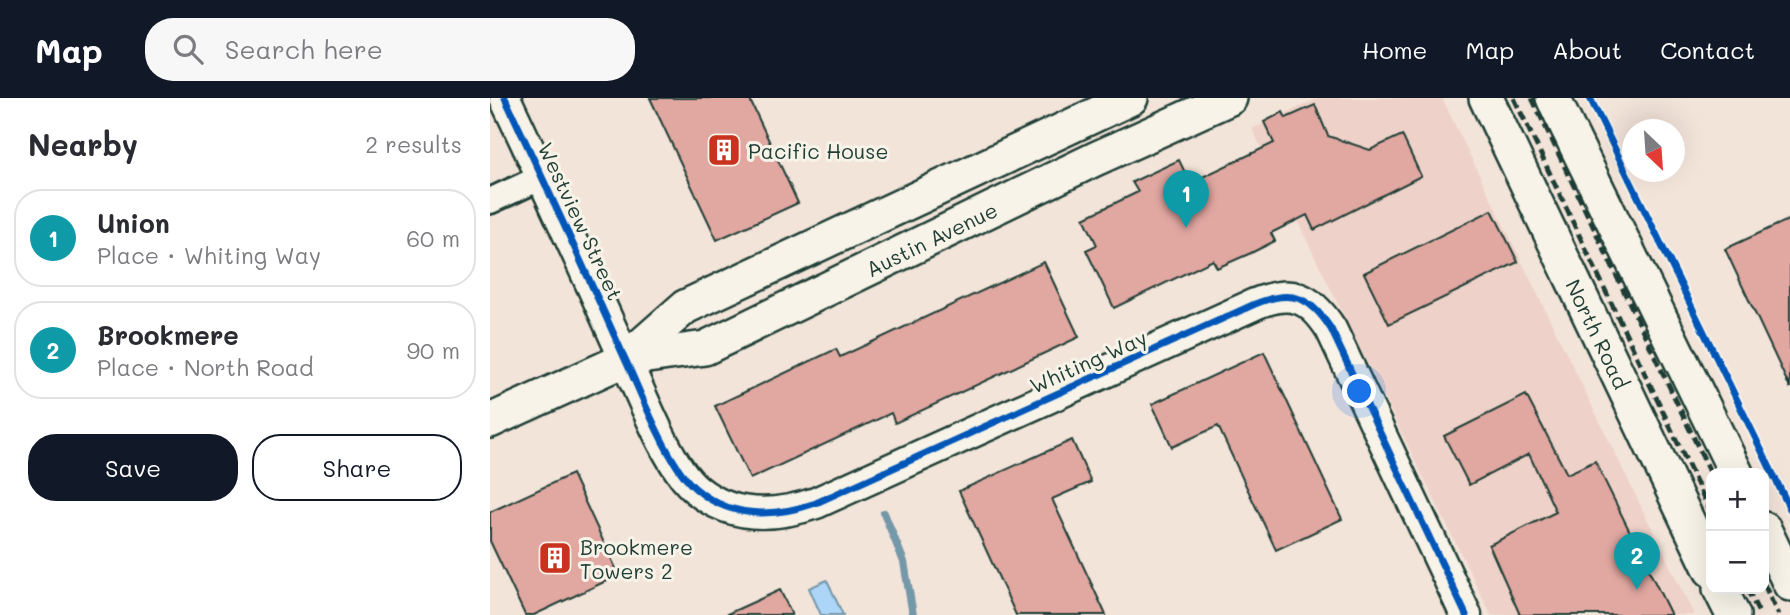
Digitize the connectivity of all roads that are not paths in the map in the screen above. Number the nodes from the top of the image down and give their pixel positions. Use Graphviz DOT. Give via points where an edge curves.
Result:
graph roads {
  1 [pos="505,98"];
  2 [pos="1131,98"];
  3 [pos="1230,98"];
  4 [pos="1486,98"];
  5 [pos="1553,98"];
  6 [pos="1078,123"];
  7 [pos="1095,159"];
  8 [pos="542,177"];
  9 [pos="490,201"];
  10 [pos="625,359"];
  11 [pos="490,421"];
  12 [pos="1735,468"];
  13 [pos="1765,531"];
  14 [pos="1706,560"];
  15 [pos="1787,568"];
  16 [pos="1722,594"];
  17 [pos="1466,615"];
  18 [pos="1733,615"];
  1 -- 8 [label="street, Westview Street"];
  2 -- 6 [label="main road, Austin Avenue"];
  3 -- 7 [label="main road, Austin Avenue"];
  4 -- 14 [label="main road, North Road"];
  5 -- 12 [label="main road"];
  6 -- 7 [label="main road"];
  6 -- 10 [label="main road, Austin Avenue" via="685,307"];
  7 -- 10 [label="main road, Austin Avenue" via="705,348"];
  8 -- 9 [label="street"];
  8 -- 10 [label="street, Westview Street"];
  10 -- 11 [label="main road, Austin Avenue"];
  10 -- 17 [label="street, Whiting Way" via="686,479 722,505 775,514 816,503 1272,297 1299,298 1316,308 1331,329"];
  13 -- 15 [label="main road"];
  16 -- 18 [label="main road"];
}
